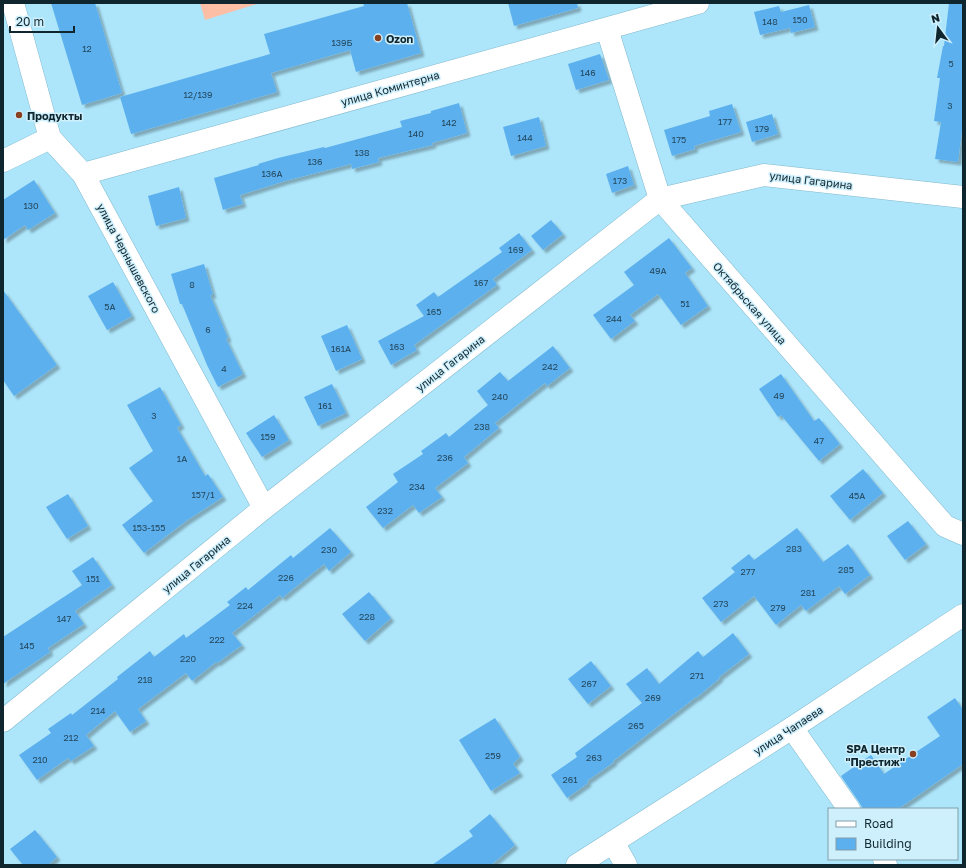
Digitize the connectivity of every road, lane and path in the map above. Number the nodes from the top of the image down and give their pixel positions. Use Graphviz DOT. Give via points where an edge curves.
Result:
graph roads {
  1 [pos="13,3"];
  2 [pos="698,3"];
  3 [pos="607,29"];
  4 [pos="50,138"];
  5 [pos="3,161"];
  6 [pos="83,174"];
  7 [pos="963,198"];
  8 [pos="660,199"];
  9 [pos="264,508"];
  10 [pos="963,534"];
  11 [pos="963,615"];
  12 [pos="3,721"];
  13 [pos="792,728"];
  14 [pos="848,808"];
  15 [pos="613,842"];
  16 [pos="577,865"];
  17 [pos="626,865"];
  1 -- 4 [label="street, улица Чернышевского"];
  2 -- 3 [label="street, улица Коминтерна"];
  3 -- 6 [label="street, улица Коминтерна"];
  3 -- 8 [label="street, Октябрьская улица"];
  4 -- 5 [label="street"];
  4 -- 6 [label="street, улица Чернышевского"];
  6 -- 9 [label="street, улица Чернышевского"];
  7 -- 8 [label="street, улица Гагарина" via="764,175"];
  8 -- 9 [label="street, улица Гагарина"];
  8 -- 10 [label="street, Октябрьская улица" via="945,526"];
  9 -- 12 [label="street, улица Гагарина"];
  11 -- 13 [label="street, улица Чапаева"];
  13 -- 14 [label="street"];
  13 -- 15 [label="street, улица Чапаева"];
  15 -- 16 [label="street, улица Чапаева"];
  15 -- 17 [label="street"];
}
